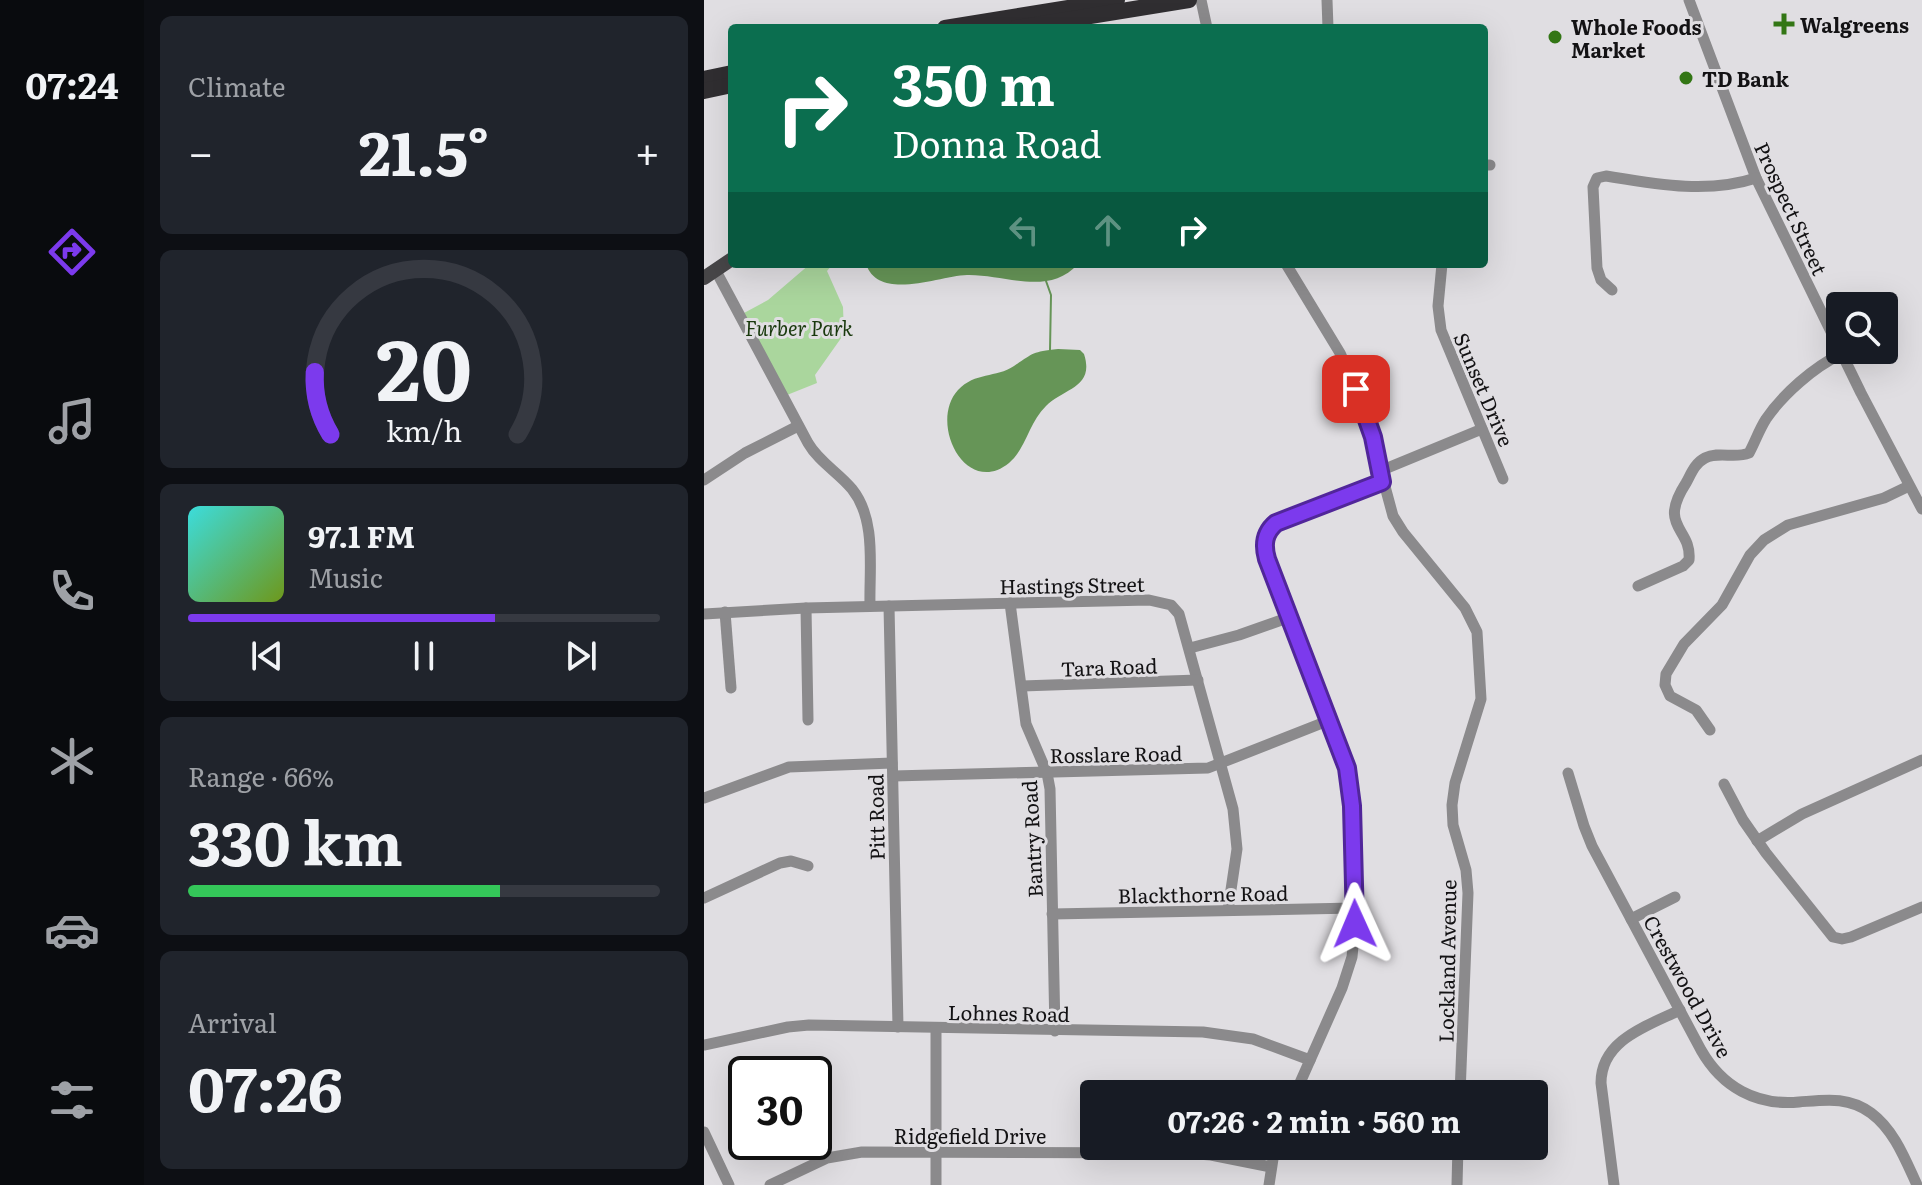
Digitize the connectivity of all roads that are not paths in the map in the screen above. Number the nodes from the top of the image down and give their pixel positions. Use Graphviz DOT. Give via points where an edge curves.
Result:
graph roads {
  1 [pos="1117,0"];
  2 [pos="1189,0"];
  3 [pos="1201,0"];
  4 [pos="1327,0"];
  5 [pos="1689,0"];
  6 [pos="970,24"];
  7 [pos="1041,24"];
  8 [pos="1206,24"];
  9 [pos="1328,24"];
  10 [pos="728,74"];
  11 [pos="704,79"];
  12 [pos="728,86"];
  13 [pos="704,91"];
  14 [pos="1756,178"];
  15 [pos="728,262"];
  16 [pos="1288,268"];
  17 [pos="1442,268"];
  18 [pos="710,275"];
  19 [pos="1612,290"];
  20 [pos="1826,323"];
  21 [pos="1826,363"];
  22 [pos="1846,364"];
  23 [pos="798,426"];
  24 [pos="1482,429"];
  25 [pos="1381,476"];
  26 [pos="1503,479"];
  27 [pos="704,480"];
  28 [pos="1909,486"];
  29 [pos="1922,509"];
  30 [pos="1638,586"];
  31 [pos="1010,603"];
  32 [pos="870,606"];
  33 [pos="889,606"];
  34 [pos="806,608"];
  35 [pos="725,612"];
  36 [pos="704,614"];
  37 [pos="1290,617"];
  38 [pos="1190,648"];
  39 [pos="1198,680"];
  40 [pos="1022,686"];
  41 [pos="731,688"];
  42 [pos="808,720"];
  43 [pos="1330,720"];
  44 [pos="1710,730"];
  45 [pos="1922,760"];
  46 [pos="1221,765"];
  47 [pos="892,770"];
  48 [pos="1047,773"];
  49 [pos="1568,773"];
  50 [pos="1724,784"];
  51 [pos="704,798"];
  52 [pos="1757,841"];
  53 [pos="808,866"];
  54 [pos="1675,897"];
  55 [pos="704,898"];
  56 [pos="1922,907"];
  57 [pos="1354,908"];
  58 [pos="1228,910"];
  59 [pos="1052,914"];
  60 [pos="1631,919"];
  61 [pos="1680,1010"];
  62 [pos="898,1027"];
  63 [pos="936,1028"];
  64 [pos="1055,1031"];
  65 [pos="704,1045"];
  66 [pos="1310,1060"];
  67 [pos="1301,1080"];
  68 [pos="1461,1080"];
  69 [pos="704,1132"];
  70 [pos="936,1153"];
  71 [pos="1272,1160"];
  72 [pos="1458,1160"];
  73 [pos="1271,1167"];
  74 [pos="724,1183"];
  75 [pos="770,1185"];
  76 [pos="936,1185"];
  77 [pos="1269,1185"];
  78 [pos="1457,1185"];
  79 [pos="1614,1185"];
  80 [pos="1917,1185"];
  1 -- 6 [label="highway"];
  2 -- 7 [label="highway"];
  3 -- 8 [label="street"];
  4 -- 9 [label="street"];
  5 -- 14 [label="street, Prospect Street"];
  10 -- 11 [label="highway"];
  12 -- 13 [label="highway"];
  14 -- 19 [label="street" via="1679,186 1597,178 1597,268"];
  14 -- 20 [label="street, Prospect Street"];
  15 -- 18 [label="main road"];
  16 -- 25 [label="street, Lockland Avenue" via="1349,372 1370,425"];
  17 -- 24 [label="street, Sunset Drive" via="1441,330"];
  18 -- 23 [label="street"];
  21 -- 30 [label="street" via="1780,402 1749,453 1710,457 1696,466 1674,507 1689,560"];
  22 -- 28 [label="street, Prospect Street"];
  23 -- 27 [label="street"];
  23 -- 32 [label="street" via="863,510"];
  24 -- 25 [label="street"];
  24 -- 26 [label="street, Sunset Drive"];
  25 -- 37 [label="street" via="1267,532 1265,552"];
  25 -- 68 [label="street, Lockland Avenue" via="1393,516 1470,616 1480,648 1481,699 1452,805 1468,893"];
  28 -- 29 [label="street, Prospect Street"];
  28 -- 44 [label="street" via="1788,525 1750,555 1722,605 1684,644 1666,674 1670,696 1696,710"];
  31 -- 33 [label="street, Hastings Street"];
  31 -- 38 [label="street, Hastings Street" via="1157,600 1179,614"];
  31 -- 40 [label="street, Bantry Road"];
  32 -- 33 [label="street, Hastings Street"];
  32 -- 34 [label="street, Hastings Street"];
  33 -- 47 [label="street, Pitt Road"];
  34 -- 35 [label="street, Hastings Street"];
  34 -- 42 [label="street"];
  35 -- 36 [label="street, Hastings Street"];
  35 -- 41 [label="street"];
  37 -- 38 [label="street"];
  37 -- 43 [label="street"];
  38 -- 39 [label="street, Hastings Street"];
  39 -- 40 [label="street, Tara Road"];
  39 -- 46 [label="street, Hastings Street"];
  40 -- 48 [label="street, Bantry Road" via="1028,731"];
  43 -- 46 [label="street, Rosslare Road"];
  43 -- 57 [label="street" via="1351,793"];
  45 -- 52 [label="street" via="1802,814"];
  46 -- 48 [label="street, Rosslare Road"];
  46 -- 58 [label="street, Hastings Street" via="1237,839"];
  47 -- 48 [label="street, Rosslare Road"];
  47 -- 51 [label="street, Rosslare Road" via="789,767"];
  47 -- 62 [label="street, Pitt Road"];
  48 -- 59 [label="street, Bantry Road"];
  49 -- 60 [label="street, Crestwood Drive" via="1588,836"];
  50 -- 52 [label="street"];
  52 -- 56 [label="street" via="1837,939"];
  53 -- 55 [label="street" via="780,863"];
  54 -- 60 [label="street"];
  57 -- 58 [label="street, Blackthorne Road"];
  57 -- 66 [label="street" via="1347,977"];
  58 -- 59 [label="street, Blackthorne Road"];
  59 -- 64 [label="street, Bantry Road"];
  60 -- 61 [label="street, Crestwood Drive"];
  61 -- 79 [label="street" via="1624,1039 1602,1066"];
  61 -- 80 [label="street, Crestwood Drive" via="1712,1067 1731,1086 1774,1102 1836,1100 1860,1106 1891,1133"];
  62 -- 63 [label="street, Lohnes Road"];
  62 -- 65 [label="street, Lohnes Road" via="798,1026"];
  63 -- 64 [label="street, Lohnes Road"];
  63 -- 70 [label="street"];
  64 -- 66 [label="street, Lohnes Road" via="1222,1033"];
  66 -- 67 [label="street"];
  69 -- 74 [label="street"];
  70 -- 73 [label="street, Ridgefield Drive" via="1184,1153"];
  70 -- 75 [label="street, Ridgefield Drive" via="835,1156"];
  70 -- 76 [label="street"];
  71 -- 73 [label="street"];
  72 -- 78 [label="street"];
  73 -- 77 [label="street"];
}
